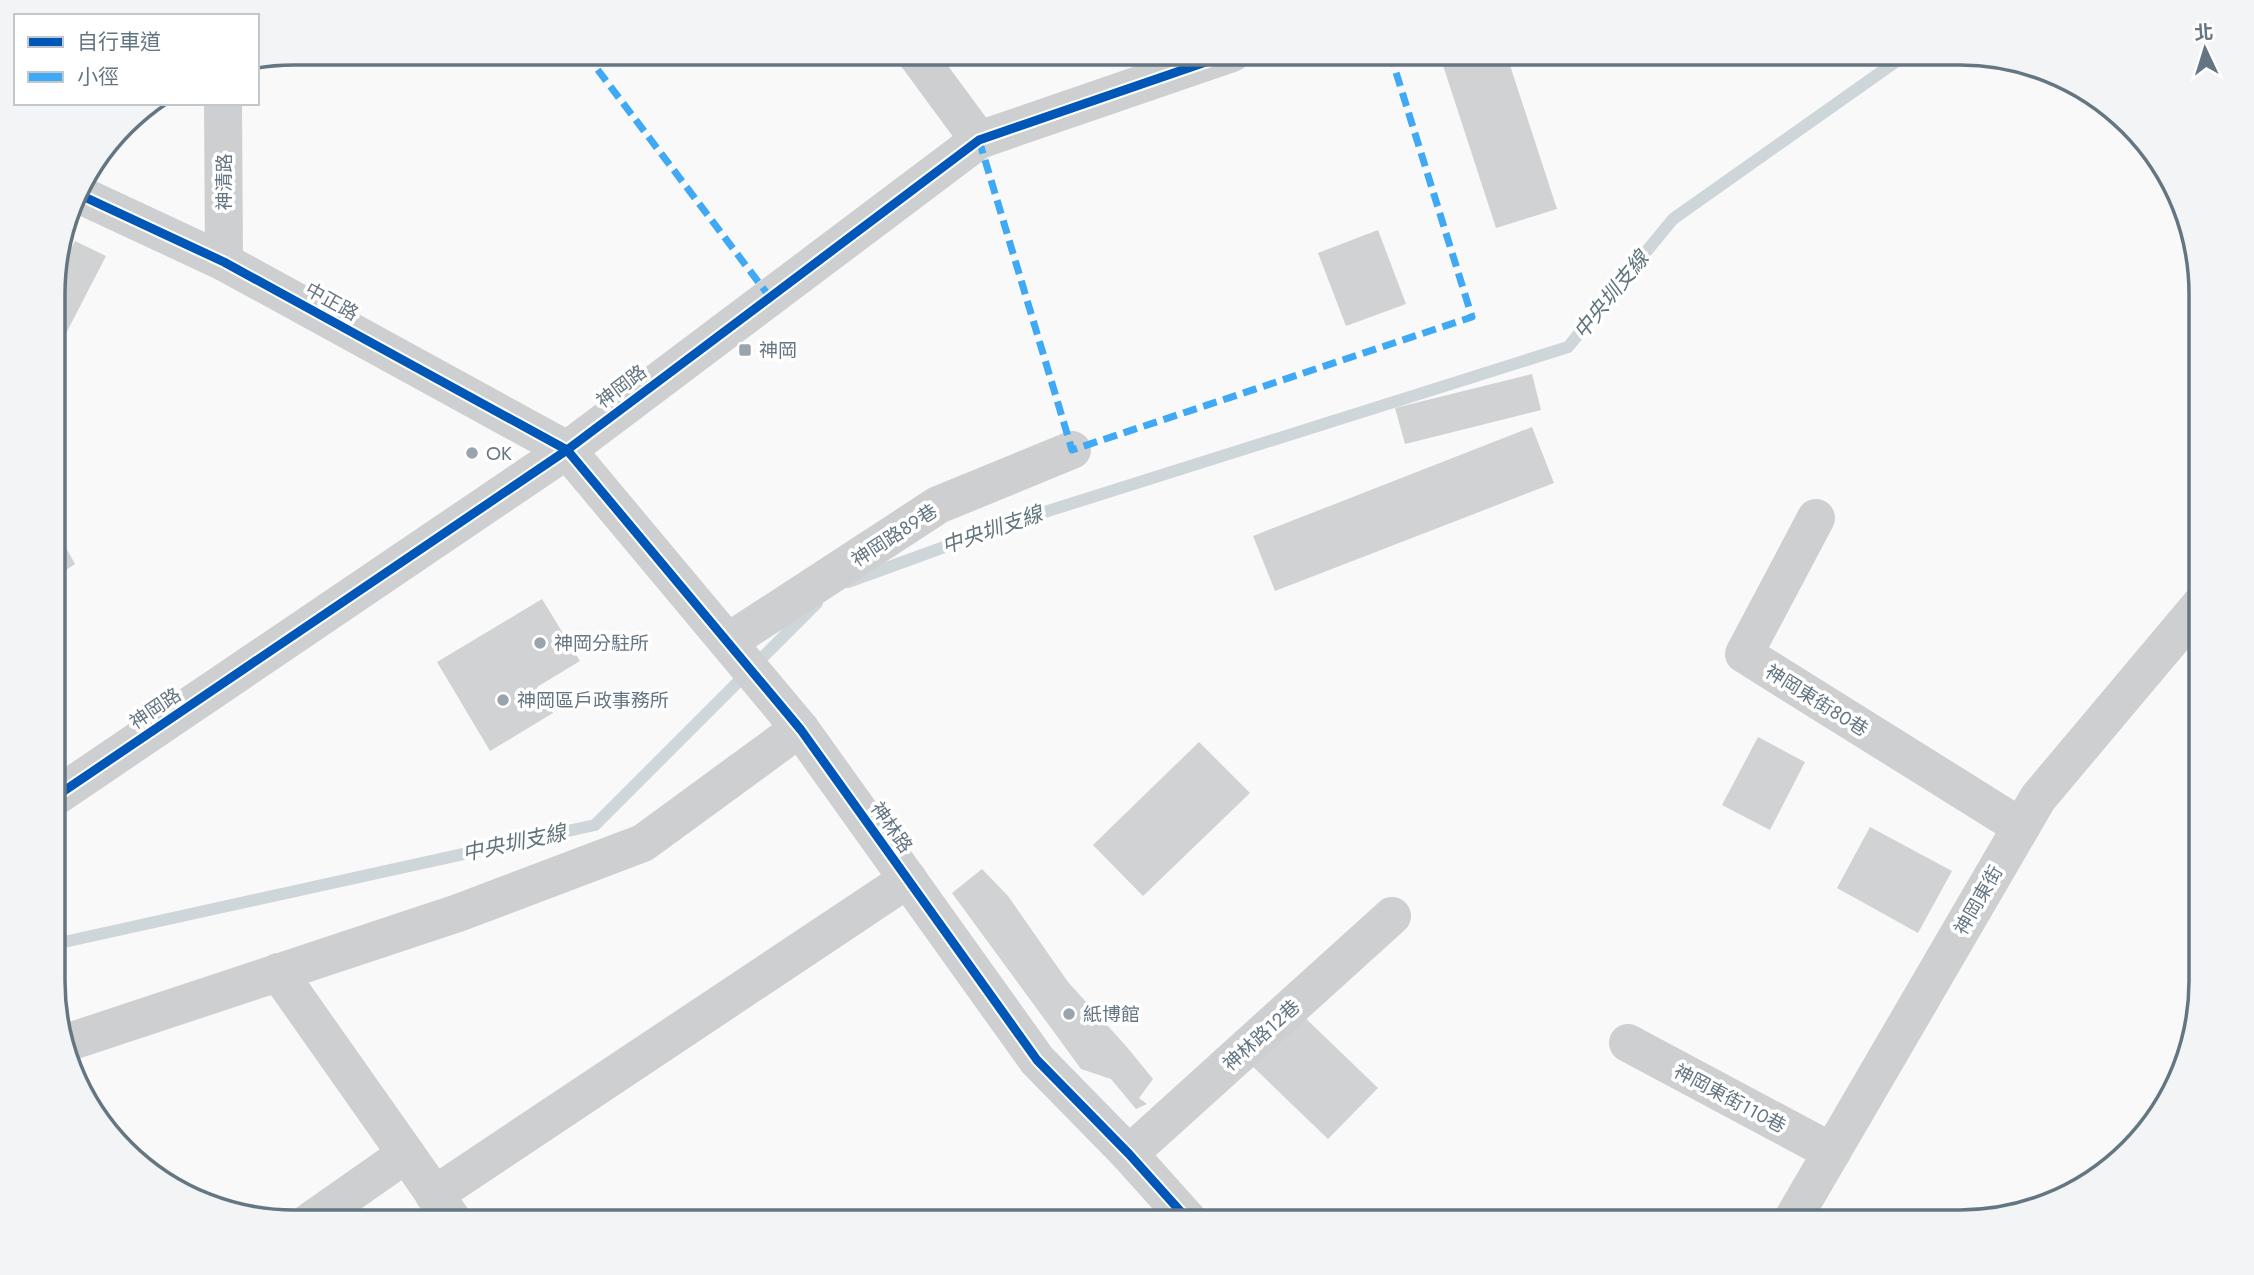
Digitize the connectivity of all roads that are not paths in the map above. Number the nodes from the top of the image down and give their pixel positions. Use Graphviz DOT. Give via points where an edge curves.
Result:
graph roads {
  1 [pos="924,65"];
  2 [pos="1194,65"];
  3 [pos="223,105"];
  4 [pos="979,141"];
  5 [pos="86,198"];
  6 [pos="224,262"];
  7 [pos="566,450"];
  8 [pos="1072,450"];
  9 [pos="1816,518"];
  10 [pos="2189,618"];
  11 [pos="733,649"];
  12 [pos="802,730"];
  13 [pos="65,790"];
  14 [pos="2021,827"];
  15 [pos="908,879"];
  16 [pos="1392,916"];
  17 [pos="278,972"];
  18 [pos="73,1041"];
  19 [pos="1628,1043"];
  20 [pos="1832,1152"];
  21 [pos="406,1154"];
  22 [pos="1129,1154"];
  23 [pos="444,1208"];
  24 [pos="327,1210"];
  25 [pos="1179,1210"];
  26 [pos="1798,1210"];
  1 -- 4 [label="street"];
  2 -- 4 [label="street, 神岡路"];
  3 -- 6 [label="street, 神清路"];
  4 -- 7 [label="street, 神岡路"];
  5 -- 6 [label="street, 中正路"];
  6 -- 7 [label="street, 中正路"];
  7 -- 11 [label="street, 神林路"];
  7 -- 13 [label="street, 神岡路"];
  8 -- 11 [label="street, 神岡路89巷" via="938,505"];
  9 -- 14 [label="street, 神岡東街80巷" via="1744,654"];
  10 -- 14 [label="street, 神岡東街" via="2038,798"];
  11 -- 12 [label="street, 神林路"];
  12 -- 15 [label="street, 神林路"];
  12 -- 17 [label="street" via="643,843 458,913"];
  14 -- 20 [label="street, 神岡東街"];
  15 -- 22 [label="street, 神林路" via="1037,1060"];
  15 -- 23 [label="street, 神林路"];
  16 -- 22 [label="street, 神林路12巷"];
  17 -- 18 [label="street"];
  17 -- 21 [label="street, 神林路"];
  19 -- 20 [label="street, 神岡東街110巷"];
  20 -- 26 [label="street, 神岡東街"];
  21 -- 23 [label="street, 神林路"];
  21 -- 24 [label="street"];
  22 -- 25 [label="street, 神林路"];
}
